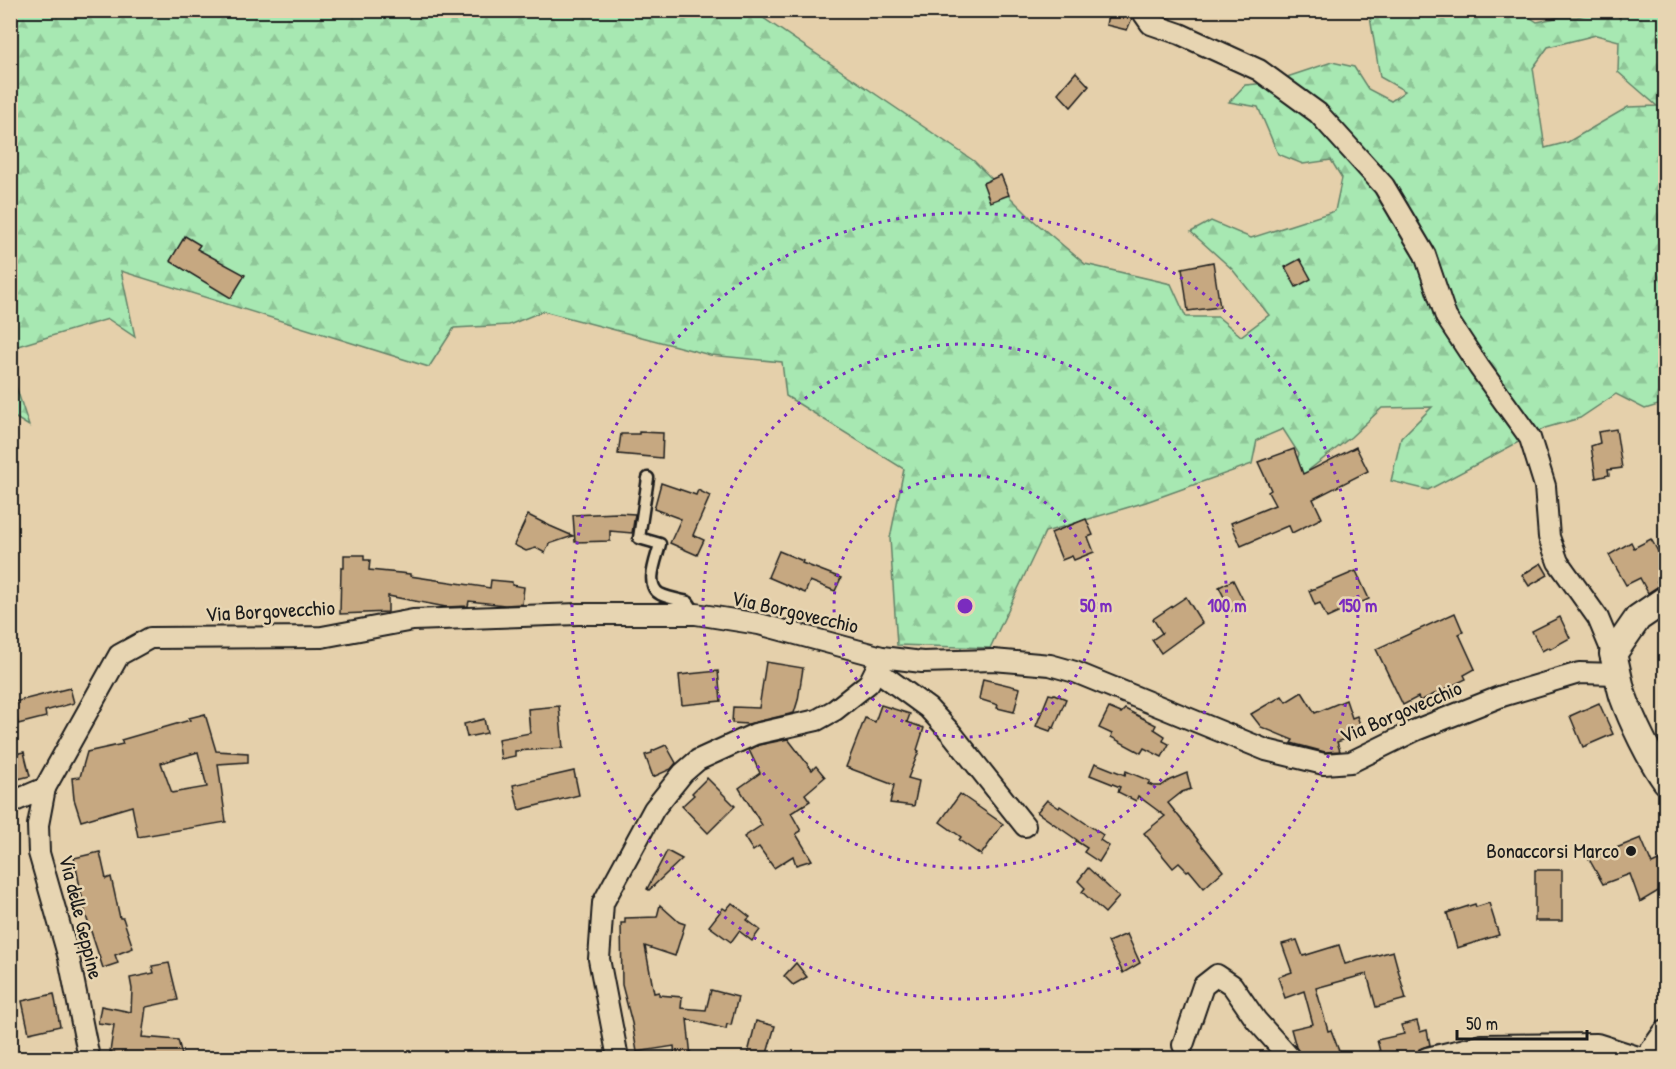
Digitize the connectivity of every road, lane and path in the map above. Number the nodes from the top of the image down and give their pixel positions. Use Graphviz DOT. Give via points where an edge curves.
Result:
graph roads {
  1 [pos="1144,10"];
  2 [pos="648,478"];
  3 [pos="1665,599"];
  4 [pos="696,614"];
  5 [pos="879,664"];
  6 [pos="1616,664"];
  7 [pos="1665,781"];
  8 [pos="45,788"];
  9 [pos="10,802"];
  10 [pos="1025,826"];
  11 [pos="1665,1034"];
  12 [pos="1183,1046"];
  13 [pos="89,1059"];
  14 [pos="618,1059"];
  15 [pos="1290,1059"];
  16 [pos="1427,1059"];
  17 [pos="1641,1059"];
  18 [pos="1649,1059"];
  1 -- 6 [label="street" via="1151,24 1259,70 1318,113 1384,186 1425,255 1446,317 1530,438 1545,486 1549,537 1558,562 1598,618"];
  2 -- 4 [label="lane" via="639,538 660,544 653,584 660,594 688,602"];
  3 -- 6 [label="street" via="1638,618"];
  4 -- 5 [label="street, Via Borgovecchio" via="759,624"];
  4 -- 8 [label="street, Via Borgovecchio" via="413,620 322,637 150,638 119,655"];
  5 -- 6 [label="street, Via Borgovecchio" via="993,660 1050,665 1266,750 1324,764 1351,762 1416,730 1502,696"];
  5 -- 10 [label="street" via="952,734"];
  5 -- 14 [label="street" via="869,683 817,720 755,734 698,760 654,809 603,903 599,959"];
  6 -- 7 [label="street" via="1622,694"];
  8 -- 9 [label="street"];
  8 -- 13 [label="street, Via delle Geppine" via="38,825 39,853 69,958"];
  11 -- 18 [label="street"];
  12 -- 15 [label="street" via="1203,986 1217,975 1232,984 1256,1020"];
  16 -- 17 [label="street" via="1482,1045 1597,1044"];
}
